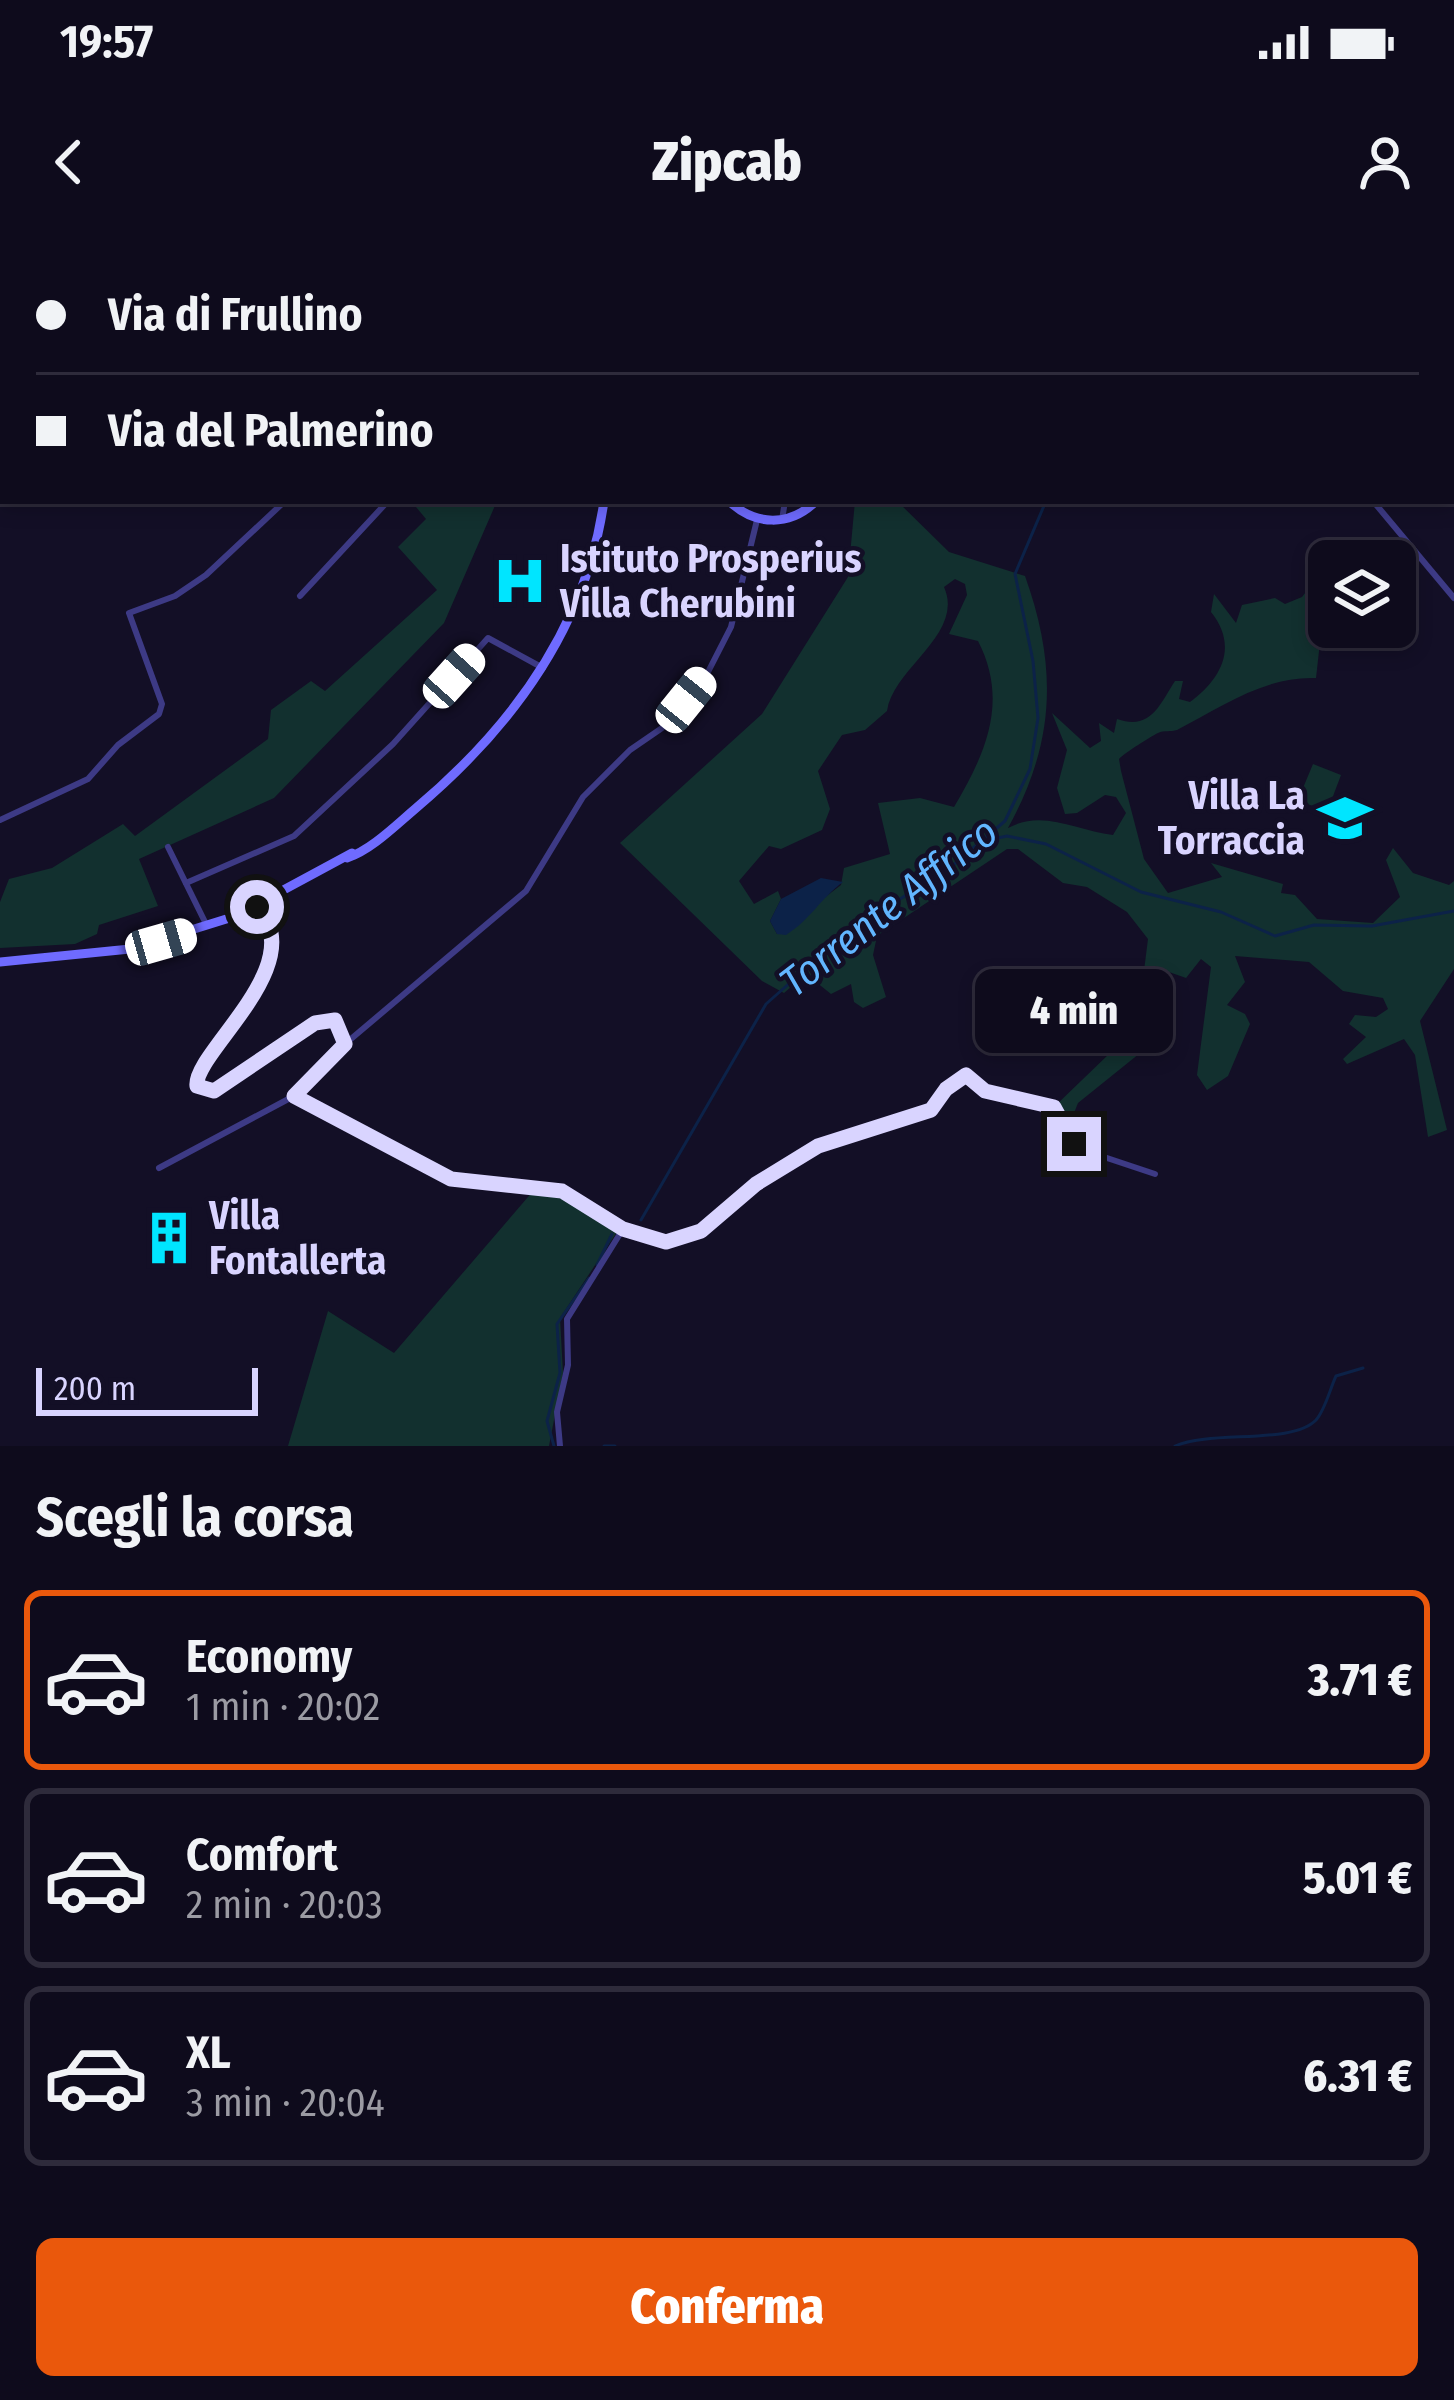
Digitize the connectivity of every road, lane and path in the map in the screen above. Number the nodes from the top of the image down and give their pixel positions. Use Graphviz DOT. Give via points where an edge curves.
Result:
graph roads {
  1 [pos="282,504"];
  2 [pos="385,504"];
  3 [pos="603,504"];
  4 [pos="733,504"];
  5 [pos="785,504"];
  6 [pos="811,504"];
  7 [pos="1375,504"];
  8 [pos="757,520"];
  9 [pos="782,520"];
  10 [pos="300,596"];
  11 [pos="1454,598"];
  12 [pos="544,668"];
  13 [pos="0,820"];
  14 [pos="168,848"];
  15 [pos="185,883"];
  16 [pos="270,901"];
  17 [pos="257,907"];
  18 [pos="213,925"];
  19 [pos="270,925"];
  20 [pos="0,962"];
  21 [pos="345,1044"];
  22 [pos="294,1096"];
  23 [pos="159,1168"];
  24 [pos="1155,1174"];
  25 [pos="623,1229"];
  26 [pos="560,1446"];
  1 -- 13 [label="street" via="206,575 129,613 159,713 88,779"];
  2 -- 10 [label="street"];
  3 -- 12 [label="main road" via="583,586"];
  4 -- 8 [label="main road"];
  5 -- 9 [label="street"];
  6 -- 9 [label="main road"];
  7 -- 11 [label="street"];
  8 -- 9 [label="main road"];
  8 -- 21 [label="street" via="725,646 708,673 662,728 584,797 526,891"];
  12 -- 15 [label="street" via="488,638 294,836"];
  12 -- 16 [label="main road" via="460,768 372,842"];
  14 -- 15 [label="street"];
  15 -- 18 [label="street"];
  16 -- 17 [label="main road"];
  16 -- 19 [label="street"];
  17 -- 18 [label="main road"];
  17 -- 19 [label="street"];
  18 -- 20 [label="main road" via="104,954"];
  19 -- 21 [label="street" via="259,985 199,1068 197,1086 214,1091 323,1019 340,1023"];
  21 -- 22 [label="street"];
  22 -- 23 [label="street"];
  22 -- 25 [label="street" via="451,1179 562,1191"];
  24 -- 25 [label="street" via="1078,1148 1054,1107 985,1091 966,1075 931,1110 803,1154 689,1237 666,1242"];
  25 -- 26 [label="street" via="567,1319"];
}
